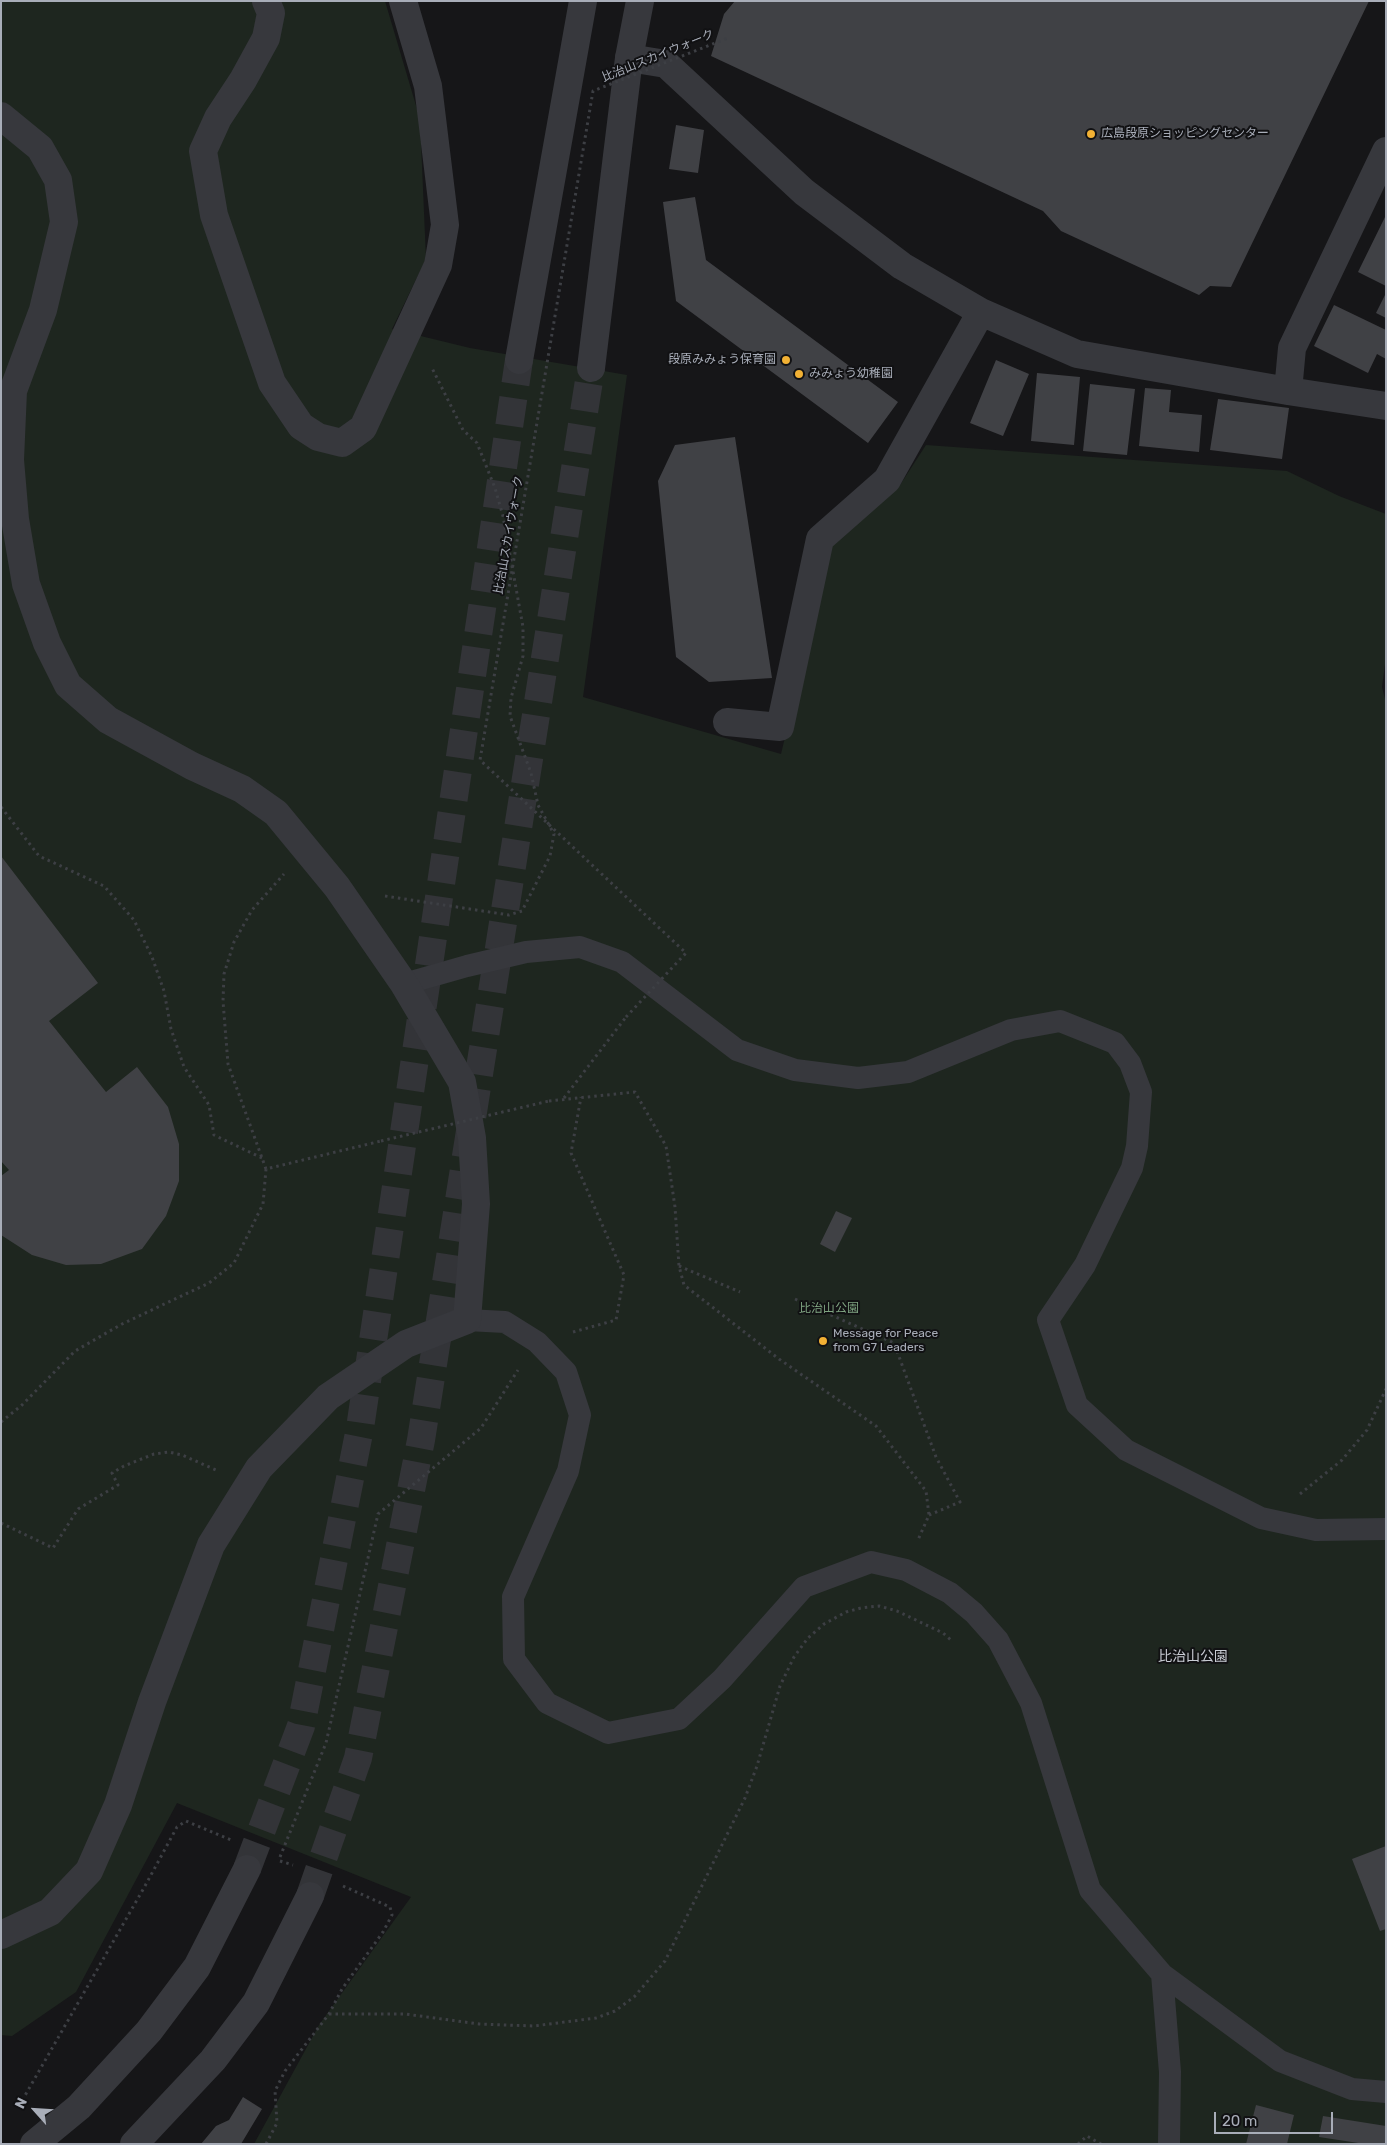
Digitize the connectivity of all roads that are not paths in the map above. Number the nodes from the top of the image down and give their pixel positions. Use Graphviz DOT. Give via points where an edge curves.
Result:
graph roads {
  1 [pos="266,1"];
  2 [pos="403,1"];
  3 [pos="583,1"];
  4 [pos="640,1"];
  5 [pos="629,58"];
  6 [pos="1,116"];
  7 [pos="1386,151"];
  8 [pos="981,312"];
  9 [pos="519,360"];
  10 [pos="591,368"];
  11 [pos="1288,391"];
  12 [pos="1386,406"];
  13 [pos="727,722"];
  14 [pos="404,984"];
  15 [pos="468,1320"];
  16 [pos="1386,1529"];
  17 [pos="247,1868"];
  18 [pos="310,1896"];
  19 [pos="1,1935"];
  20 [pos="1162,1974"];
  21 [pos="1386,2092"];
  22 [pos="34,2144"];
  23 [pos="134,2144"];
  24 [pos="1169,2144"];
  1 -- 2 [label="street" via="270,13 266,38 218,118 203,151 214,215 272,382 301,426 318,437 342,443 363,428 438,265 445,225 428,86"];
  3 -- 9 [label="street"];
  4 -- 5 [label="street"];
  5 -- 8 [label="street" via="666,64 804,192 902,266"];
  5 -- 10 [label="street"];
  6 -- 14 [label="street" via="40,148 58,180 64,222 44,310 13,391 12,408 10,460 15,520 26,584 47,643 68,685 108,720 242,789 276,813 344,898"];
  7 -- 11 [label="street" via="1292,348"];
  8 -- 11 [label="street" via="1077,354"];
  8 -- 13 [label="street" via="887,480 820,539 780,727"];
  11 -- 12 [label="street"];
  14 -- 15 [label="street" via="462,1082 472,1138 476,1204"];
  14 -- 16 [label="lane" via="526,952 580,947 622,962 737,1050 795,1070 858,1078 908,1072 1011,1030 1060,1021 1115,1043 1130,1063 1140,1092 1138,1146 1132,1168 1085,1265 1048,1320 1077,1405 1126,1450 1262,1518 1316,1530"];
  15 -- 19 [label="street" via="406,1344 328,1397 259,1468 211,1545 152,1702 118,1805 90,1871 50,1912"];
  15 -- 20 [label="lane" via="505,1322 536,1342 566,1372 580,1415 568,1470 513,1597 514,1659 547,1703 608,1733 678,1719 722,1679 804,1587 871,1562 906,1570 950,1593 974,1613 998,1640 1032,1703 1090,1890"];
  17 -- 22 [label="street" via="196,1967 149,2031 79,2107"];
  18 -- 23 [label="street" via="256,2003 213,2060"];
  20 -- 21 [label="lane" via="1280,2061 1352,2089"];
  20 -- 24 [label="lane" via="1170,2072"];
}
